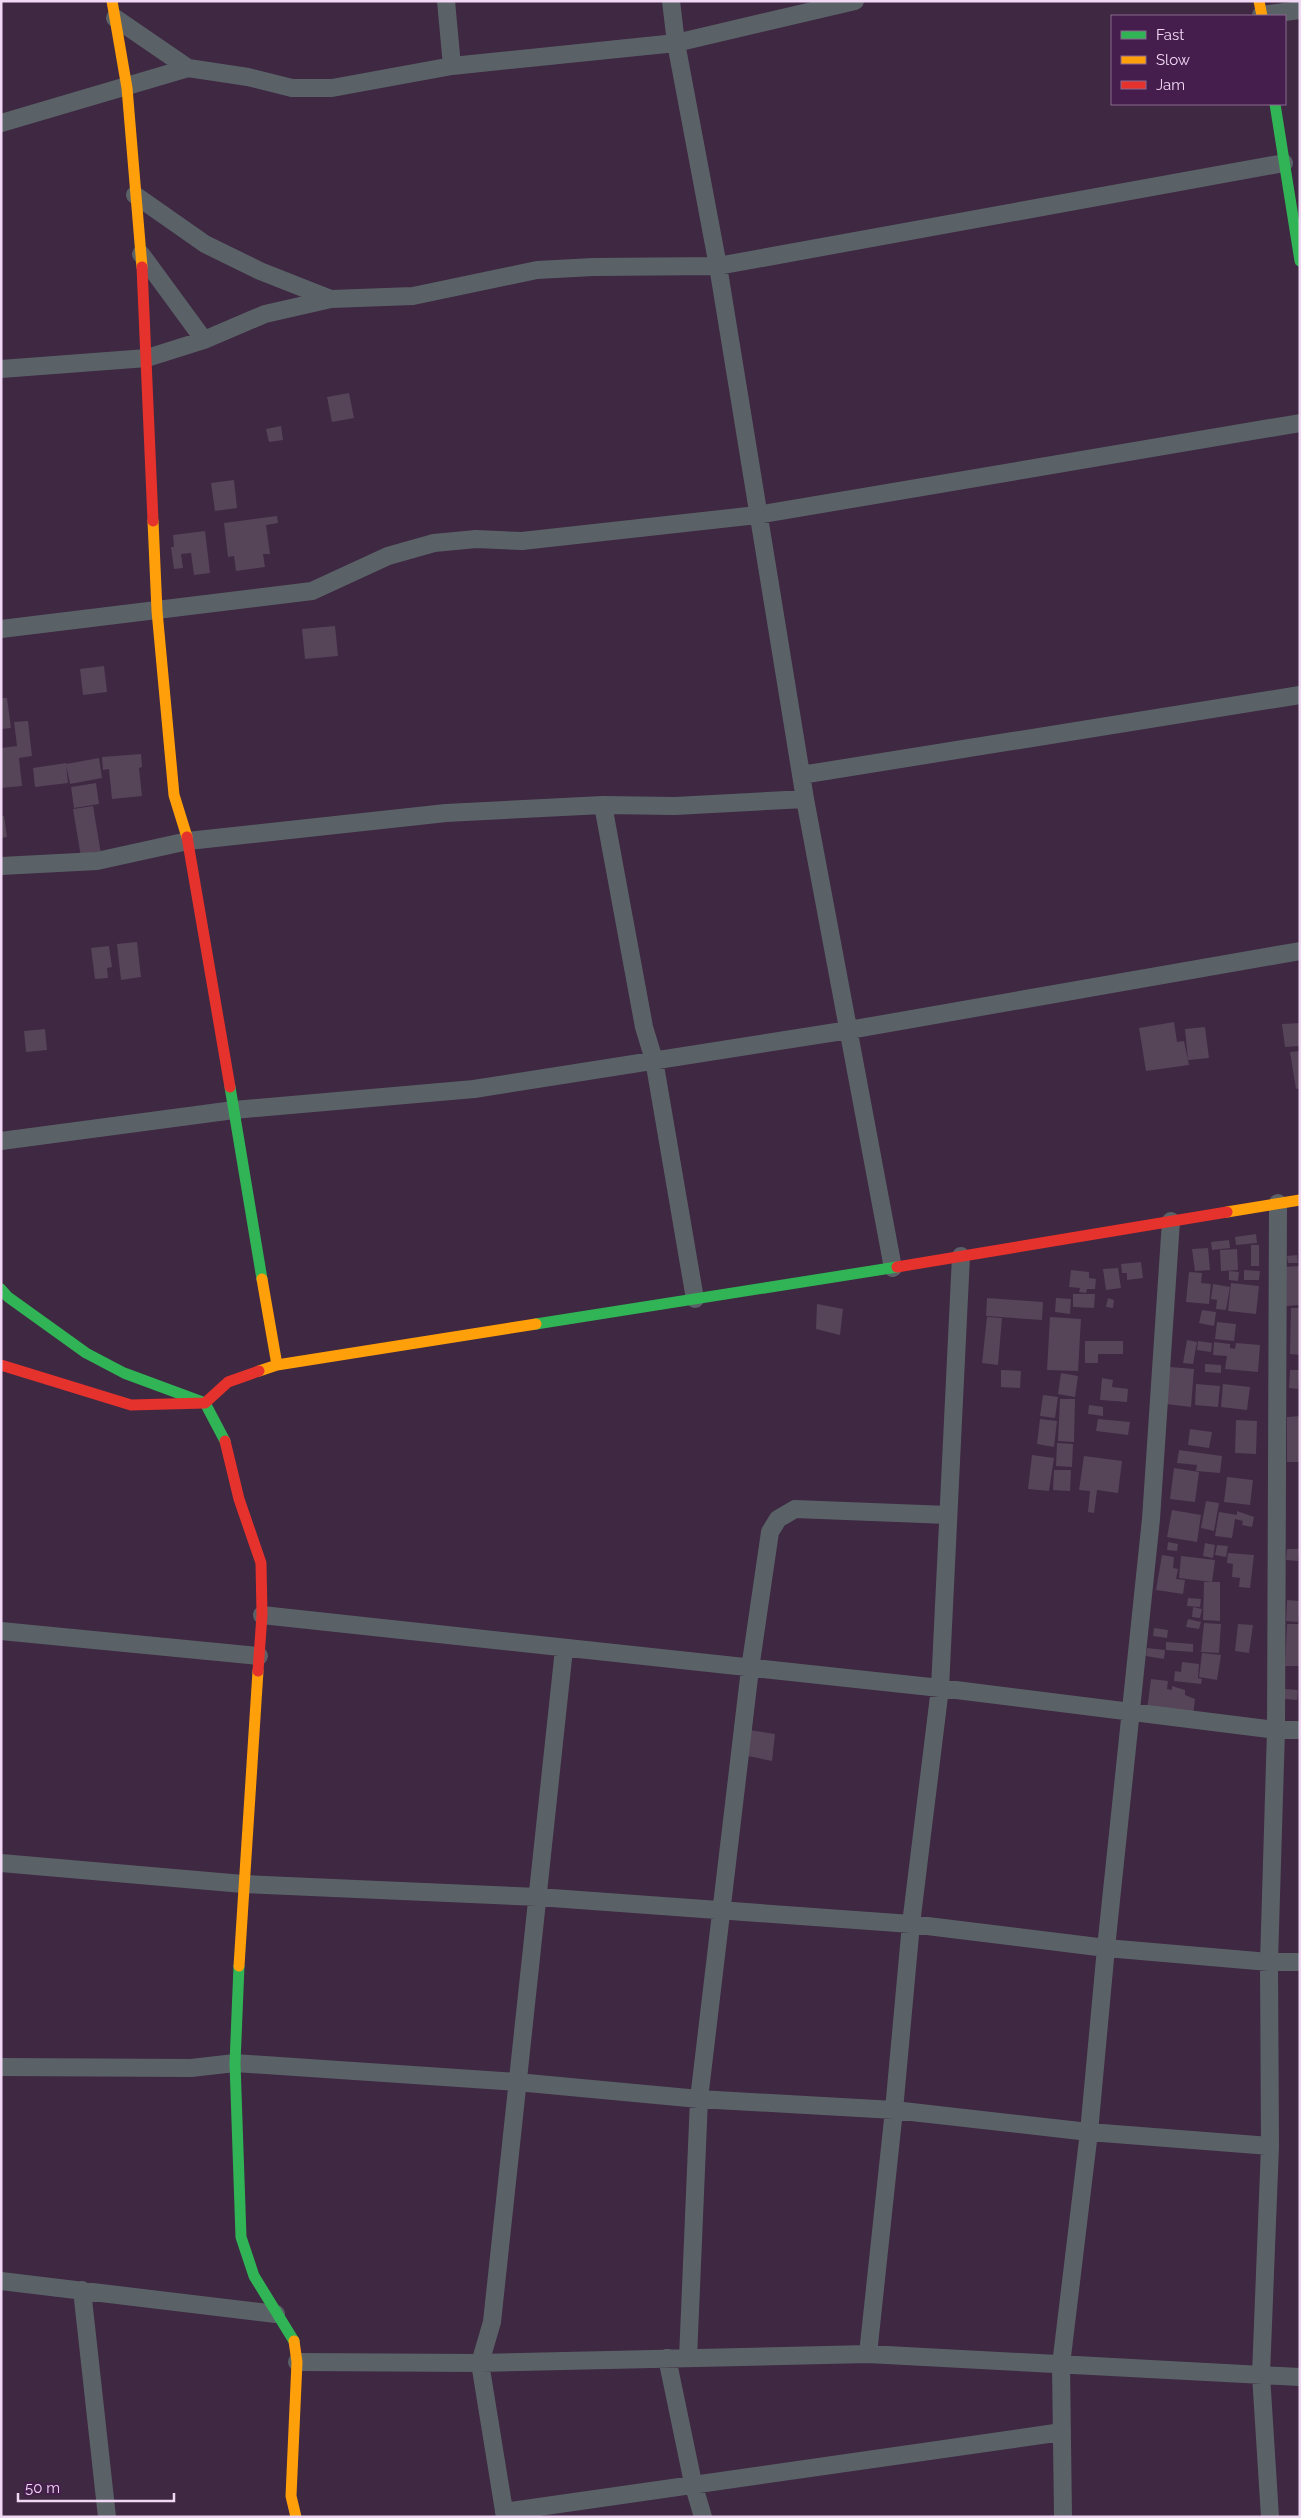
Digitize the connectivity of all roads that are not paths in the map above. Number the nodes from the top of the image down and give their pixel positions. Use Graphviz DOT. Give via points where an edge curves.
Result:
graph roads {
  1 [pos="446,1"];
  2 [pos="671,1"];
  3 [pos="855,1"];
  4 [pos="114,10"];
  5 [pos="1300,10"];
  6 [pos="1261,11"];
  7 [pos="676,43"];
  8 [pos="452,66"];
  9 [pos="188,68"];
  10 [pos="127,88"];
  11 [pos="1275,105"];
  12 [pos="1,123"];
  13 [pos="1284,163"];
  14 [pos="135,196"];
  15 [pos="141,254"];
  16 [pos="1300,261"];
  17 [pos="718,266"];
  18 [pos="331,299"];
  19 [pos="204,340"];
  20 [pos="147,358"];
  21 [pos="1,369"];
  22 [pos="1300,423"];
  23 [pos="757,515"];
  24 [pos="157,611"];
  25 [pos="1,629"];
  26 [pos="1300,695"];
  27 [pos="801,775"];
  28 [pos="806,799"];
  29 [pos="603,805"];
  30 [pos="188,841"];
  31 [pos="1,866"];
  32 [pos="1300,951"];
  33 [pos="849,1030"];
  34 [pos="654,1060"];
  35 [pos="234,1110"];
  36 [pos="1,1141"];
  37 [pos="1300,1200"];
  38 [pos="1278,1203"];
  39 [pos="1171,1221"];
  40 [pos="960,1256"];
  41 [pos="893,1268"];
  42 [pos="1,1289"];
  43 [pos="695,1299"];
  44 [pos="1,1365"];
  45 [pos="277,1365"];
  46 [pos="205,1403"];
  47 [pos="948,1515"];
  48 [pos="262,1615"];
  49 [pos="1,1632"];
  50 [pos="564,1649"];
  51 [pos="260,1656"];
  52 [pos="750,1669"];
  53 [pos="940,1688"];
  54 [pos="1130,1712"];
  55 [pos="1276,1730"];
  56 [pos="1300,1730"];
  57 [pos="1,1863"];
  58 [pos="243,1884"];
  59 [pos="538,1897"];
  60 [pos="723,1911"];
  61 [pos="911,1924"];
  62 [pos="1106,1948"];
  63 [pos="1269,1962"];
  64 [pos="1300,1962"];
  65 [pos="235,2063"];
  66 [pos="1,2067"];
  67 [pos="517,2082"];
  68 [pos="699,2100"];
  69 [pos="894,2110"];
  70 [pos="1089,2132"];
  71 [pos="1270,2146"];
  72 [pos="1,2282"];
  73 [pos="82,2290"];
  74 [pos="276,2314"];
  75 [pos="868,2354"];
  76 [pos="667,2358"];
  77 [pos="688,2358"];
  78 [pos="298,2362"];
  79 [pos="480,2363"];
  80 [pos="1061,2365"];
  81 [pos="1261,2375"];
  82 [pos="1300,2377"];
  83 [pos="1062,2432"];
  84 [pos="693,2484"];
  85 [pos="505,2515"];
  86 [pos="107,2517"];
  87 [pos="296,2517"];
  88 [pos="703,2517"];
  89 [pos="1063,2517"];
  90 [pos="1270,2517"];
  1 -- 8 [label="street"];
  2 -- 7 [label="street"];
  3 -- 7 [label="street"];
  4 -- 9 [label="street"];
  4 -- 10 [label="street"];
  5 -- 6 [label="street"];
  7 -- 8 [label="street"];
  7 -- 17 [label="street"];
  8 -- 9 [label="street" via="332,88 292,88"];
  9 -- 10 [label="street"];
  10 -- 12 [label="street"];
  10 -- 14 [label="street"];
  11 -- 13 [label="street"];
  13 -- 16 [label="street"];
  13 -- 17 [label="street"];
  14 -- 15 [label="street"];
  14 -- 18 [label="street" via="205,244 260,271"];
  15 -- 19 [label="street"];
  15 -- 20 [label="street"];
  17 -- 18 [label="street" via="537,270 413,296"];
  17 -- 23 [label="street"];
  18 -- 19 [label="street" via="265,314"];
  19 -- 20 [label="street"];
  20 -- 21 [label="street"];
  20 -- 24 [label="street"];
  22 -- 23 [label="street"];
  23 -- 24 [label="street" via="522,541 476,539 434,542 388,556 312,591"];
  23 -- 27 [label="street"];
  24 -- 25 [label="street"];
  24 -- 30 [label="street" via="174,795"];
  26 -- 27 [label="street"];
  27 -- 28 [label="street"];
  28 -- 29 [label="street" via="675,806"];
  28 -- 33 [label="street"];
  29 -- 30 [label="street" via="446,813"];
  29 -- 34 [label="street" via="644,1027"];
  30 -- 31 [label="street" via="97,861"];
  30 -- 35 [label="street"];
  32 -- 33 [label="street"];
  33 -- 34 [label="street"];
  33 -- 41 [label="street"];
  34 -- 35 [label="street" via="474,1088"];
  34 -- 43 [label="street"];
  35 -- 36 [label="street"];
  35 -- 45 [label="street"];
  37 -- 38 [label="street"];
  38 -- 39 [label="street"];
  38 -- 55 [label="street"];
  39 -- 40 [label="street"];
  39 -- 54 [label="street" via="1151,1519"];
  40 -- 41 [label="street"];
  40 -- 47 [label="street"];
  41 -- 43 [label="street"];
  42 -- 46 [label="street" via="86,1353 124,1373"];
  43 -- 45 [label="street"];
  44 -- 46 [label="street" via="132,1405"];
  45 -- 46 [label="street" via="228,1382"];
  46 -- 48 [label="street" via="224,1438 239,1499 261,1563"];
  47 -- 52 [label="street" via="795,1508 778,1519 770,1532"];
  47 -- 53 [label="street"];
  48 -- 50 [label="street"];
  48 -- 51 [label="street"];
  49 -- 51 [label="street"];
  50 -- 52 [label="street"];
  50 -- 59 [label="street"];
  51 -- 58 [label="street"];
  52 -- 53 [label="street"];
  52 -- 60 [label="street"];
  53 -- 54 [label="street"];
  53 -- 61 [label="street"];
  54 -- 55 [label="street"];
  54 -- 62 [label="street"];
  55 -- 56 [label="street"];
  55 -- 63 [label="street"];
  57 -- 58 [label="street"];
  58 -- 59 [label="street"];
  58 -- 65 [label="street"];
  59 -- 60 [label="street"];
  59 -- 67 [label="street"];
  60 -- 61 [label="street"];
  60 -- 68 [label="street"];
  61 -- 62 [label="street"];
  61 -- 69 [label="street"];
  62 -- 63 [label="street"];
  62 -- 70 [label="street"];
  63 -- 64 [label="street"];
  63 -- 71 [label="street"];
  65 -- 66 [label="street" via="191,2068"];
  65 -- 67 [label="street"];
  65 -- 74 [label="street" via="241,2237 254,2276"];
  67 -- 68 [label="street"];
  67 -- 79 [label="street" via="492,2322"];
  68 -- 69 [label="street"];
  68 -- 77 [label="street"];
  69 -- 70 [label="street"];
  69 -- 75 [label="street"];
  70 -- 71 [label="street"];
  70 -- 80 [label="street"];
  71 -- 81 [label="street"];
  72 -- 73 [label="street"];
  73 -- 74 [label="street"];
  73 -- 86 [label="street"];
  74 -- 78 [label="street" via="295,2342"];
  75 -- 77 [label="street"];
  75 -- 80 [label="street"];
  76 -- 77 [label="street"];
  76 -- 79 [label="street"];
  76 -- 84 [label="street"];
  78 -- 79 [label="street"];
  78 -- 87 [label="street" via="291,2496"];
  79 -- 85 [label="street"];
  80 -- 81 [label="street"];
  80 -- 83 [label="street"];
  81 -- 82 [label="street"];
  81 -- 90 [label="street"];
  83 -- 84 [label="street"];
  83 -- 89 [label="street"];
  84 -- 85 [label="street"];
  84 -- 88 [label="street"];
}
